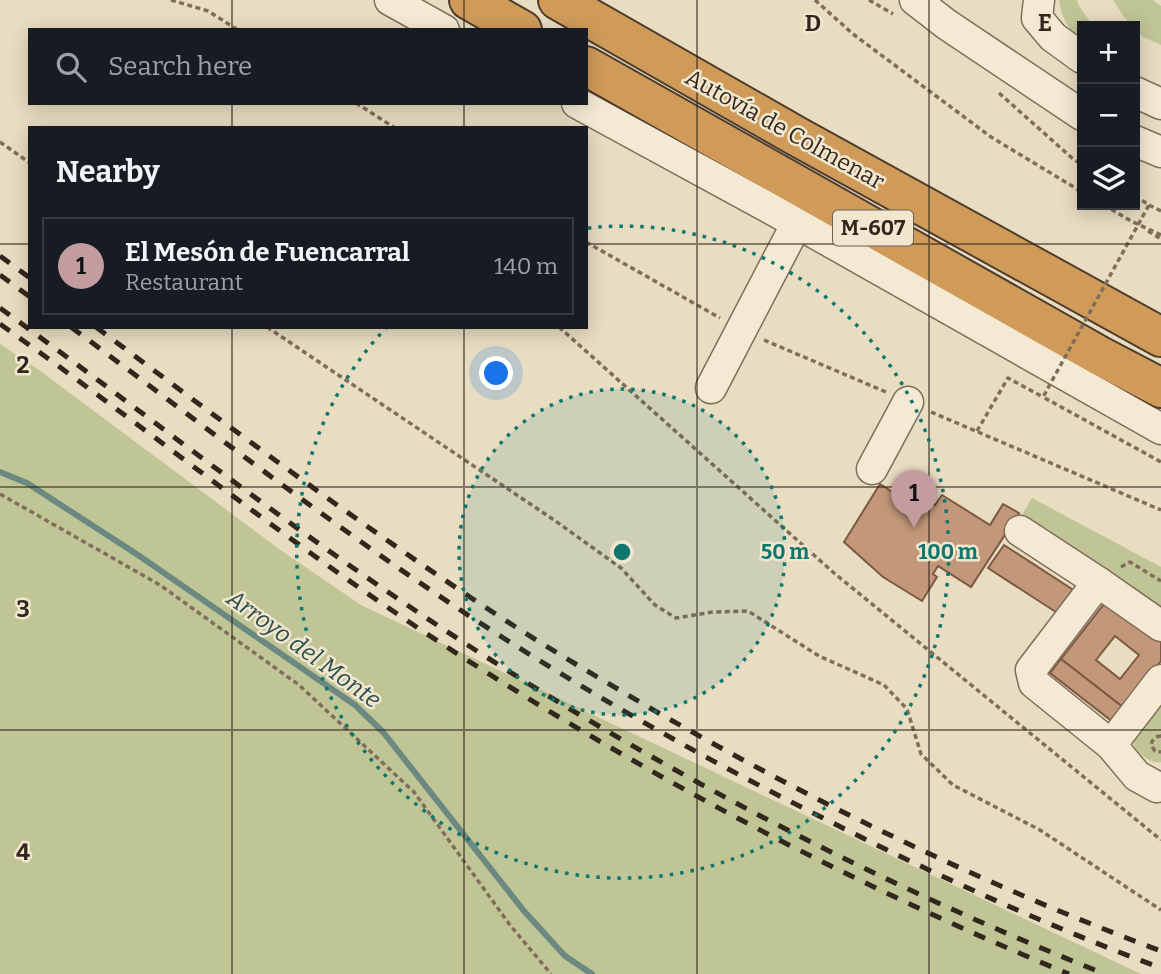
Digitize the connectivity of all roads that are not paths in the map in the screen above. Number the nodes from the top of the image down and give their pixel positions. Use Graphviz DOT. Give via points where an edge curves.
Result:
graph roads {
  1 [pos="390,0"];
  2 [pos="470,0"];
  3 [pos="558,0"];
  4 [pos="598,0"];
  5 [pos="915,0"];
  6 [pos="1039,0"];
  7 [pos="939,12"];
  8 [pos="440,28"];
  9 [pos="519,28"];
  10 [pos="643,50"];
  11 [pos="1077,54"];
  12 [pos="588,67"];
  13 [pos="1140,94"];
  14 [pos="1161,104"];
  15 [pos="581,105"];
  16 [pos="1077,111"];
  17 [pos="1140,143"];
  18 [pos="1161,152"];
  19 [pos="797,223"];
  20 [pos="1161,338"];
  21 [pos="711,388"];
  22 [pos="1161,388"];
  23 [pos="908,402"];
  24 [pos="1161,429"];
  25 [pos="872,469"];
  26 [pos="1020,531"];
  27 [pos="1098,582"];
  28 [pos="1161,626"];
  29 [pos="1161,680"];
  30 [pos="1111,745"];
  31 [pos="1157,787"];
  1 -- 8 [label="street"];
  2 -- 9 [label="highway"];
  3 -- 10 [label="highway, Autovía de Colmenar / M-607"];
  4 -- 10 [label="highway"];
  5 -- 7 [label="street"];
  6 -- 11 [label="street" via="1037,18"];
  7 -- 16 [label="street"];
  10 -- 20 [label="highway, Autovía de Colmenar / M-607"];
  12 -- 22 [label="highway, Autovía de Colmenar / M-607"];
  13 -- 14 [label="street"];
  15 -- 19 [label="street"];
  17 -- 18 [label="street"];
  19 -- 21 [label="street"];
  19 -- 24 [label="street"];
  23 -- 25 [label="street"];
  26 -- 27 [label="street"];
  27 -- 28 [label="street"];
  27 -- 30 [label="street" via="1031,670 1034,683"];
  29 -- 30 [label="street"];
  30 -- 31 [label="street" via="1137,776"];
}
